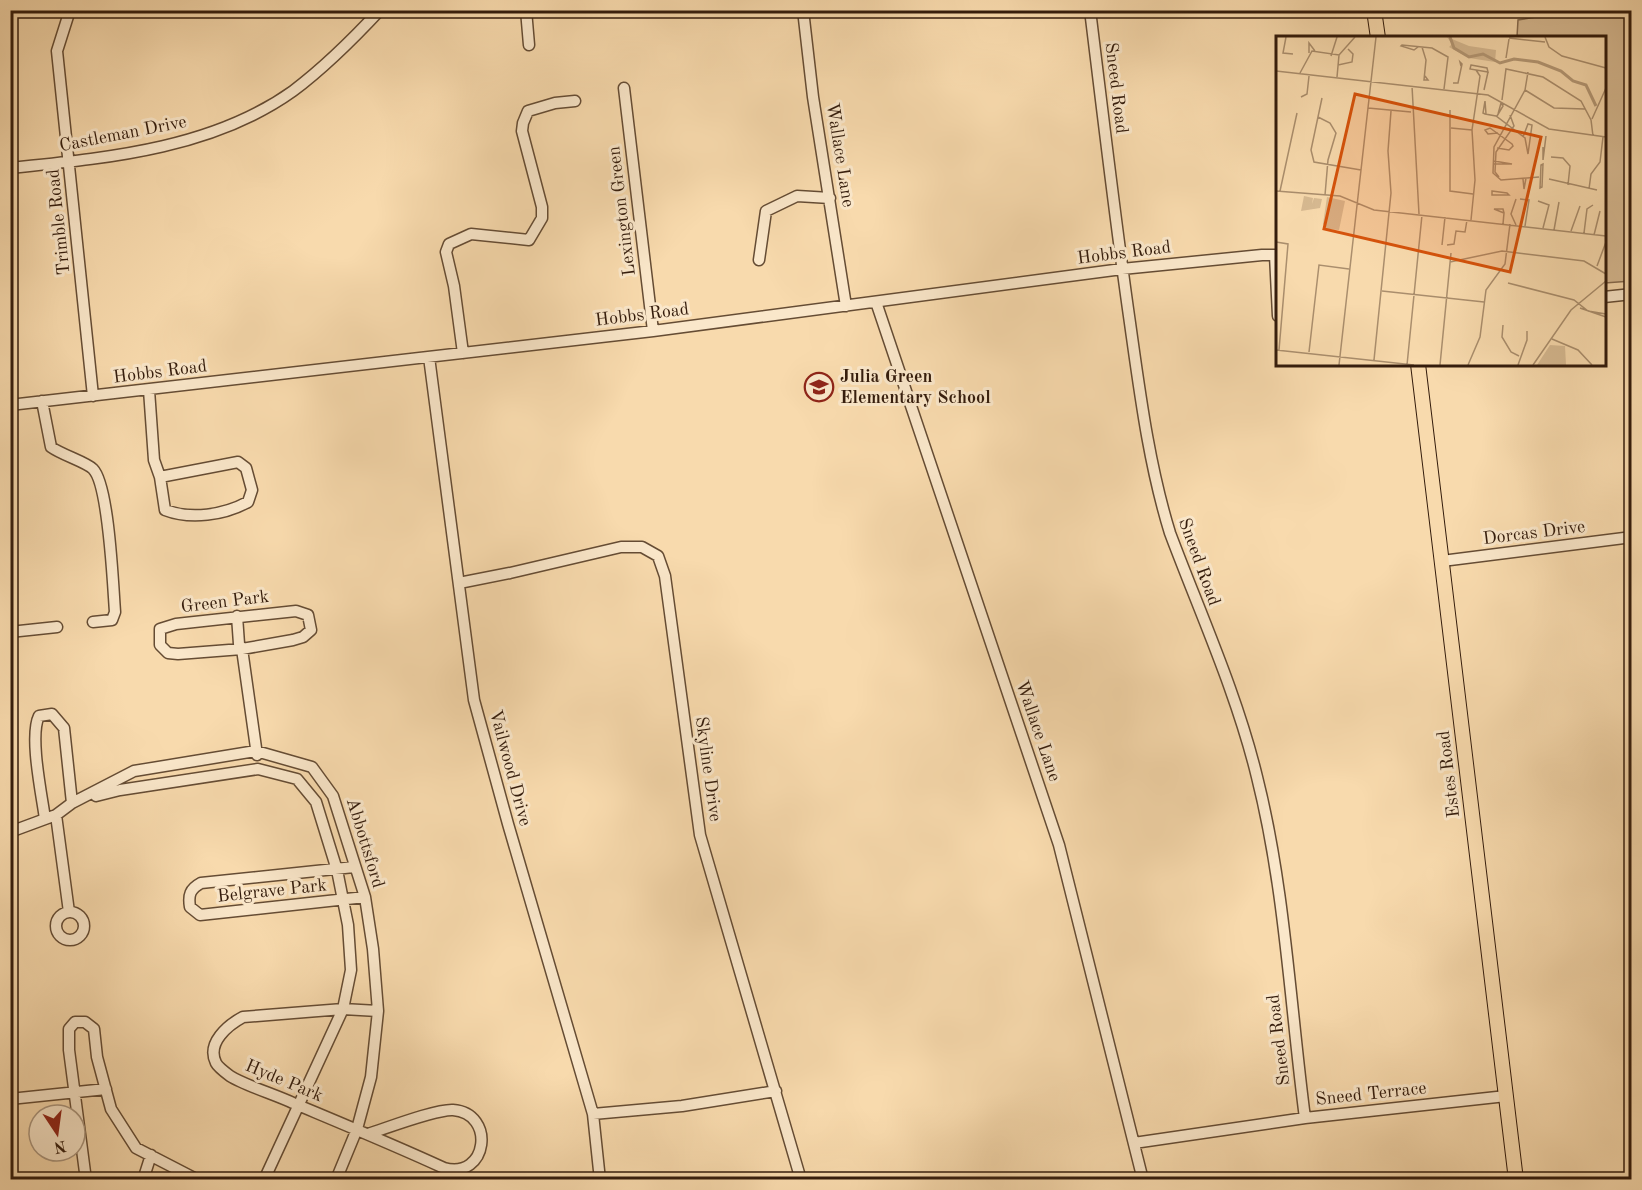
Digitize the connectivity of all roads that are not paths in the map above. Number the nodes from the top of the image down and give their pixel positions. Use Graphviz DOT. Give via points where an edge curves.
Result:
graph roads {
  1 [pos="70,10"];
  2 [pos="380,10"];
  3 [pos="526,10"];
  4 [pos="803,10"];
  5 [pos="1090,10"];
  6 [pos="1374,10"];
  7 [pos="1378,36"];
  8 [pos="529,45"];
  9 [pos="624,88"];
  10 [pos="575,101"];
  11 [pos="70,162"];
  12 [pos="10,168"];
  13 [pos="830,198"];
  14 [pos="1276,255"];
  15 [pos="759,260"];
  16 [pos="1122,269"];
  17 [pos="1632,294"];
  18 [pos="1606,297"];
  19 [pos="876,302"];
  20 [pos="846,306"];
  21 [pos="653,331"];
  22 [pos="463,353"];
  23 [pos="429,357"];
  24 [pos="1418,366"];
  25 [pos="149,390"];
  26 [pos="93,396"];
  27 [pos="42,402"];
  28 [pos="10,405"];
  29 [pos="160,477"];
  30 [pos="1632,537"];
  31 [pos="1442,561"];
  32 [pos="459,583"];
  33 [pos="237,616"];
  34 [pos="93,622"];
  35 [pos="57,627"];
  36 [pos="10,632"];
  37 [pos="242,649"];
  38 [pos="256,751"];
  39 [pos="258,769"];
  40 [pos="72,803"];
  41 [pos="51,817"];
  42 [pos="10,832"];
  43 [pos="354,867"];
  44 [pos="337,870"];
  45 [pos="365,897"];
  46 [pos="343,899"];
  47 [pos="69,912"];
  48 [pos="343,1009"];
  49 [pos="378,1011"];
  50 [pos="106,1089"];
  51 [pos="776,1091"];
  52 [pos="75,1092"];
  53 [pos="1506,1096"];
  54 [pos="10,1100"];
  55 [pos="298,1105"];
  56 [pos="593,1114"];
  57 [pos="1305,1118"];
  58 [pos="363,1132"];
  59 [pos="1134,1143"];
  60 [pos="151,1155"];
  61 [pos="86,1179"];
  62 [pos="143,1179"];
  63 [pos="198,1179"];
  64 [pos="264,1179"];
  65 [pos="336,1179"];
  66 [pos="600,1179"];
  67 [pos="801,1179"];
  68 [pos="1143,1179"];
  69 [pos="1516,1179"];
  1 -- 11 [label="street, Trimble Road" via="57,51"];
  2 -- 11 [label="street, Castleman Drive" via="342,51 292,91 242,120 181,143"];
  3 -- 8 [label="street"];
  4 -- 13 [label="street, Wallace Lane"];
  5 -- 16 [label="street, Sneed Road"];
  6 -- 7 [label="main road"];
  9 -- 21 [label="street, Lexington Green"];
  10 -- 22 [label="street" via="528,111 523,123 542,207 542,218 529,240 471,234 449,244 446,252"];
  11 -- 12 [label="street, Castleman Drive"];
  11 -- 26 [label="street, Trimble Road"];
  13 -- 15 [label="street" via="797,196 766,211"];
  13 -- 20 [label="street, Wallace Lane"];
  14 -- 16 [label="street, Hobbs Road"];
  16 -- 19 [label="street, Hobbs Road"];
  16 -- 57 [label="street, Sneed Road" via="1144,425 1160,500 1245,731 1268,822"];
  17 -- 18 [label="street"];
  19 -- 20 [label="street, Hobbs Road"];
  19 -- 59 [label="street, Wallace Lane" via="1059,845"];
  20 -- 21 [label="street, Hobbs Road"];
  21 -- 22 [label="street, Hobbs Road"];
  22 -- 23 [label="street, Hobbs Road"];
  23 -- 25 [label="street, Hobbs Road"];
  23 -- 32 [label="street, Vailwood Drive"];
  24 -- 31 [label="main road, Estes Road"];
  25 -- 26 [label="street, Hobbs Road"];
  25 -- 29 [label="street" via="154,460"];
  26 -- 27 [label="street, Hobbs Road"];
  27 -- 28 [label="street, Hobbs Road"];
  27 -- 34 [label="street" via="51,447 93,469 100,483 115,612 112,620"];
  29 -- 29 [label="street" via="238,462 246,468 252,490 248,502 239,507 208,515 178,515 165,510"];
  30 -- 31 [label="street, Dorcas Drive"];
  31 -- 53 [label="main road, Estes Road"];
  32 -- 51 [label="street, Skyline Drive" via="621,547 642,547 658,556 700,835"];
  32 -- 56 [label="street, Vailwood Drive" via="474,700"];
  33 -- 37 [label="street"];
  33 -- 37 [label="street, Green Park" via="296,611 308,615 310,623 311,630 303,637"];
  33 -- 37 [label="street, Green Park" via="176,624 160,629 158,637 168,653"];
  35 -- 36 [label="street"];
  37 -- 38 [label="street"];
  38 -- 39 [label="street"];
  38 -- 40 [label="street, Abbottsford" via="134,771"];
  38 -- 43 [label="street, Abbottsford" via="312,767 333,796"];
  39 -- 40 [label="street, Abbottsford" via="120,790"];
  39 -- 44 [label="street, Abbottsford" via="297,779 316,802"];
  40 -- 41 [label="street, Abbottsford"];
  40 -- 41 [label="street" via="64,728 52,714 39,716 37,766"];
  41 -- 42 [label="street, Abbottsford"];
  41 -- 47 [label="street"];
  43 -- 44 [label="street, Belgrave Park"];
  43 -- 45 [label="street, Abbottsford"];
  44 -- 46 [label="street, Abbottsford"];
  44 -- 46 [label="street, Belgrave Park" via="201,883 190,892 190,907 200,915"];
  45 -- 46 [label="street, Belgrave Park"];
  45 -- 49 [label="street, Abbottsford"];
  46 -- 48 [label="street, Abbottsford" via="351,970"];
  48 -- 49 [label="street, Hyde Park"];
  48 -- 55 [label="street, Abbottsford"];
  48 -- 55 [label="street, Hyde Park" via="243,1017 216,1039 216,1063 230,1076"];
  49 -- 58 [label="street, Abbottsford"];
  50 -- 52 [label="street"];
  50 -- 52 [label="street" via="94,1029 85,1022 75,1022 69,1029"];
  50 -- 60 [label="street" via="111,1109 136,1148"];
  51 -- 56 [label="street" via="682,1106"];
  51 -- 67 [label="street, Skyline Drive"];
  52 -- 54 [label="street"];
  52 -- 61 [label="street"];
  53 -- 57 [label="street, Sneed Terrace"];
  53 -- 69 [label="main road, Estes Road"];
  55 -- 58 [label="street, Hyde Park"];
  55 -- 64 [label="street, Abbottsford"];
  56 -- 66 [label="street, Vailwood Drive"];
  57 -- 59 [label="street, Sneed Terrace"];
  58 -- 58 [label="street, Hyde Park" via="451,1170 473,1162 483,1140 468,1114 452,1110"];
  58 -- 65 [label="street, Abbottsford"];
  59 -- 68 [label="street, Wallace Lane"];
  60 -- 62 [label="street"];
  60 -- 63 [label="street"];
}
